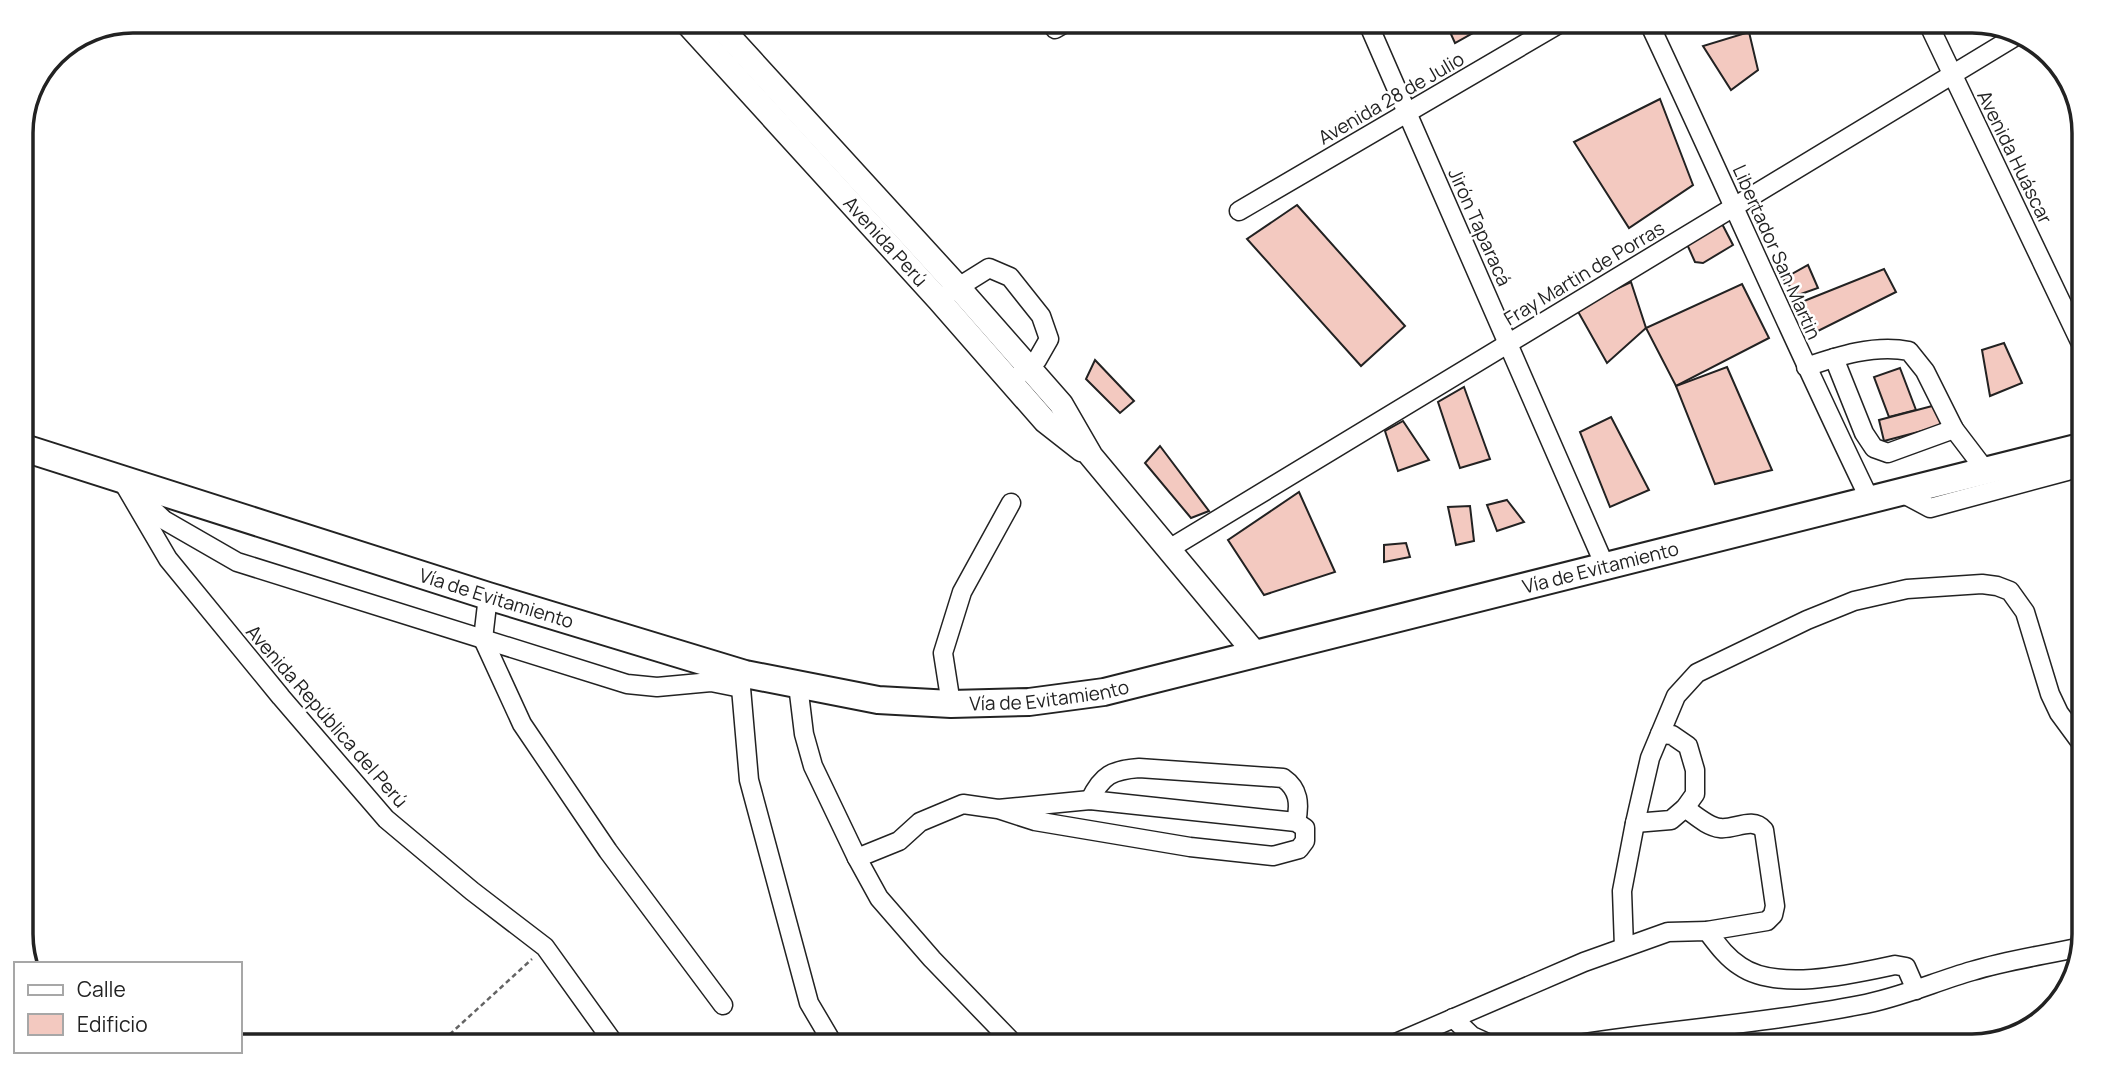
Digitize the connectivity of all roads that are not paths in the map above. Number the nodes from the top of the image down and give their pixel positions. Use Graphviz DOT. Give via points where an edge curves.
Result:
graph roads {
  1 [pos="697,33"];
  2 [pos="725,33"];
  3 [pos="1372,33"];
  4 [pos="1544,33"];
  5 [pos="1654,33"];
  6 [pos="1933,33"];
  7 [pos="2008,41"];
  8 [pos="1953,75"];
  9 [pos="1408,113"];
  10 [pos="1735,207"];
  11 [pos="1239,211"];
  12 [pos="948,293"];
  13 [pos="2072,325"];
  14 [pos="1508,344"];
  15 [pos="1834,358"];
  16 [pos="1806,367"];
  17 [pos="1019,374"];
  18 [pos="1954,429"];
  19 [pos="1874,448"];
  20 [pos="2072,450"];
  21 [pos="33,451"];
  22 [pos="2072,461"];
  23 [pos="1852,462"];
  24 [pos="1986,471"];
  25 [pos="120,477"];
  26 [pos="1900,492"];
  27 [pos="1870,500"];
  28 [pos="1012,503"];
  29 [pos="1169,549"];
  30 [pos="1605,566"];
  31 [pos="488,596"];
  32 [pos="482,639"];
  33 [pos="1255,653"];
  34 [pos="743,681"];
  35 [pos="798,685"];
  36 [pos="951,704"];
  37 [pos="2072,731"];
  38 [pos="1660,734"];
  39 [pos="1090,800"];
  40 [pos="1685,808"];
  41 [pos="998,809"];
  42 [pos="1296,822"];
  43 [pos="1635,823"];
  44 [pos="857,858"];
  45 [pos="1707,930"];
  46 [pos="1624,947"];
  47 [pos="2070,949"];
  48 [pos="1916,990"];
  49 [pos="723,1005"];
  50 [pos="1453,1018"];
  51 [pos="1720,1026"];
  52 [pos="607,1034"];
  53 [pos="827,1034"];
  54 [pos="1004,1034"];
  55 [pos="1416,1034"];
  56 [pos="1470,1034"];
  57 [pos="1643,1034"];
  58 [pos="1722,1034"];
  1 -- 12 [label="main road, Avenida Perú"];
  2 -- 12 [label="main road, Avenida Perú"];
  3 -- 9 [label="street, Jirón Taparacá"];
  4 -- 9 [label="street, Avenida 28 de Julio"];
  5 -- 10 [label="street, Libertador San Martin"];
  6 -- 8 [label="street, Avenida Huáscar"];
  7 -- 8 [label="street, Fray Martin de Porras"];
  8 -- 10 [label="street, Fray Martin de Porras"];
  8 -- 13 [label="street, Avenida Huáscar"];
  9 -- 11 [label="street, Avenida 28 de Julio"];
  9 -- 14 [label="street, Jirón Taparacá"];
  10 -- 14 [label="street, Fray Martin de Porras"];
  10 -- 16 [label="street, Libertador San Martin"];
  12 -- 17 [label="main road, Avenida Perú"];
  12 -- 17 [label="street" via="989,268 1010,277 1041,316 1049,339 1037,360"];
  14 -- 29 [label="street, Fray Martin de Porras"];
  14 -- 30 [label="street, Jirón Taparacá"];
  15 -- 16 [label="street"];
  15 -- 18 [label="street" via="1890,347 1909,351 1925,371"];
  15 -- 19 [label="street"];
  16 -- 23 [label="street, Libertador San Martin"];
  17 -- 29 [label="main road, Avenida Perú" via="1045,421 1091,456"];
  18 -- 19 [label="street" via="1888,453"];
  18 -- 24 [label="street"];
  19 -- 23 [label="street"];
  20 -- 24 [label="highway, Vía de Evitamiento"];
  21 -- 25 [label="highway, Vía de Evitamiento"];
  22 -- 26 [label="street" via="2067,471 1930,508"];
  23 -- 27 [label="street, Libertador San Martin"];
  24 -- 26 [label="highway, Vía de Evitamiento"];
  25 -- 31 [label="highway, Vía de Evitamiento"];
  25 -- 32 [label="street" via="164,520 237,562"];
  25 -- 52 [label="street, Avenida República del Perú" via="168,559 386,820 545,947"];
  26 -- 27 [label="highway, Vía de Evitamiento"];
  27 -- 30 [label="highway, Vía de Evitamiento"];
  28 -- 36 [label="street" via="962,592 943,653"];
  29 -- 33 [label="main road, Avenida Perú"];
  30 -- 33 [label="highway, Vía de Evitamiento"];
  31 -- 32 [label="street"];
  31 -- 34 [label="highway, Vía de Evitamiento"];
  32 -- 34 [label="street" via="627,684 657,687"];
  32 -- 49 [label="street" via="522,724 608,852"];
  33 -- 36 [label="highway, Vía de Evitamiento" via="1104,692 1029,702"];
  34 -- 35 [label="highway, Vía de Evitamiento"];
  34 -- 53 [label="street" via="749,780 809,1003"];
  35 -- 36 [label="highway, Vía de Evitamiento" via="878,700"];
  35 -- 44 [label="street" via="813,766"];
  37 -- 38 [label="street" via="2050,694 2018,599 2010,591 1982,584 1907,589 1854,601 1807,620 1697,673 1676,696"];
  38 -- 40 [label="street" via="1688,746 1695,794"];
  38 -- 43 [label="street"];
  39 -- 41 [label="street"];
  39 -- 42 [label="street"];
  39 -- 42 [label="street" via="1107,776 1119,769 1283,778 1291,784 1299,804"];
  40 -- 43 [label="street" via="1671,820"];
  40 -- 45 [label="street" via="1721,829 1751,823 1764,830 1773,915 1767,921"];
  41 -- 42 [label="street" via="1035,821 1273,856 1299,849 1305,841 1305,828"];
  41 -- 44 [label="street" via="963,804 920,822 899,841"];
  43 -- 46 [label="street" via="1622,891"];
  44 -- 54 [label="street" via="879,898"];
  45 -- 46 [label="street" via="1668,932"];
  45 -- 48 [label="street" via="1743,968 1769,977 1819,979 1895,965 1906,967"];
  46 -- 50 [label="street"];
  47 -- 48 [label="street" via="2007,961"];
  48 -- 51 [label="street" via="1849,1007"];
  50 -- 55 [label="street"];
  50 -- 56 [label="street"];
  51 -- 57 [label="street"];
  51 -- 58 [label="street"];
}
